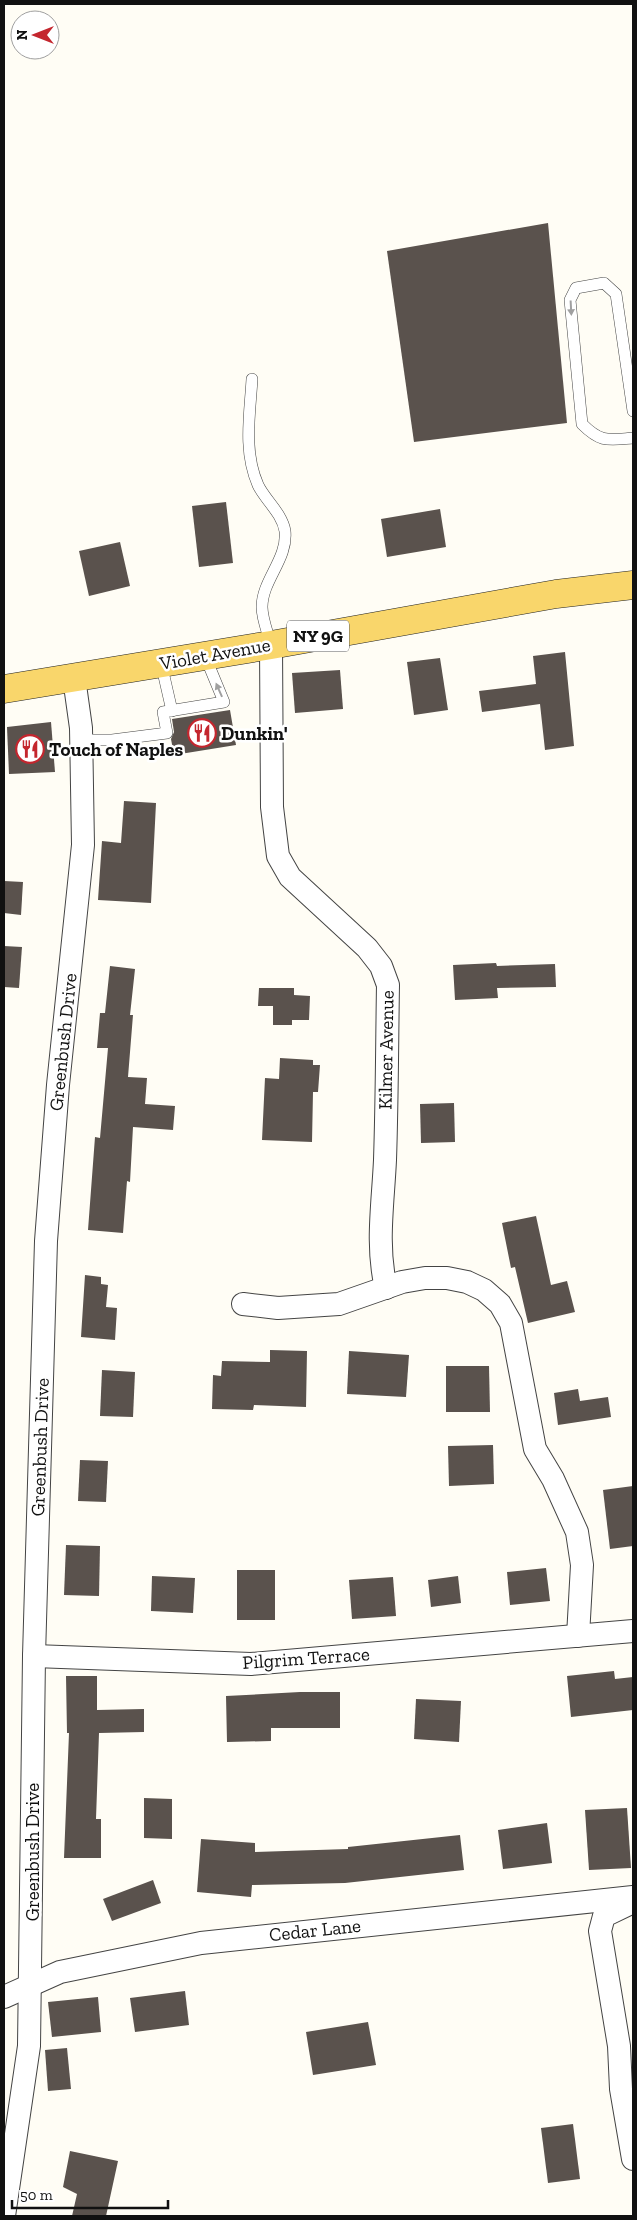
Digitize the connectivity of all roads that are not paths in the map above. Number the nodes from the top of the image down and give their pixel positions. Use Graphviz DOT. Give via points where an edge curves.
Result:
graph roads {
  1 [pos="252,378"];
  2 [pos="633,411"];
  3 [pos="633,438"];
  4 [pos="633,585"];
  5 [pos="271,645"];
  6 [pos="205,656"];
  7 [pos="161,663"];
  8 [pos="74,678"];
  9 [pos="4,689"];
  10 [pos="172,711"];
  11 [pos="81,740"];
  12 [pos="386,1288"];
  13 [pos="243,1304"];
  14 [pos="633,1631"];
  15 [pos="578,1636"];
  16 [pos="34,1656"];
  17 [pos="633,1897"];
  18 [pos="633,1902"];
  19 [pos="31,1985"];
  20 [pos="4,1998"];
  21 [pos="633,2159"];
  22 [pos="4,2216"];
  1 -- 5 [label="lane" via="248,450 258,486 272,503 285,530 282,553 268,580 262,608"];
  2 -- 3 [label="lane, one-way" via="616,294 604,283 576,288 570,300 582,424 600,439"];
  4 -- 5 [label="main road, Violet Avenue / NY 9G" via="556,594"];
  5 -- 6 [label="main road, Violet Avenue / NY 9G"];
  5 -- 12 [label="street, Kilmer Avenue" via="272,807 278,856 290,877 367,948 381,966 388,985 385,1162 380,1221 381,1264"];
  6 -- 7 [label="main road, Violet Avenue / NY 9G"];
  10 -- 6 [label="lane, one-way" via="224,702"];
  7 -- 8 [label="main road, Violet Avenue / NY 9G"];
  7 -- 10 [label="lane"];
  8 -- 9 [label="main road, Violet Avenue / NY 9G"];
  8 -- 11 [label="street, Greenbush Drive"];
  10 -- 11 [label="lane" via="163,712 167,733 112,740"];
  11 -- 16 [label="street, Greenbush Drive" via="83,844 58,1085 46,1241"];
  12 -- 13 [label="street" via="339,1304 278,1308"];
  12 -- 15 [label="street" via="425,1278 467,1282 484,1290 500,1304 511,1323 535,1449 577,1532 582,1565"];
  14 -- 15 [label="street, Pilgrim Terrace"];
  15 -- 16 [label="street, Pilgrim Terrace" via="251,1664"];
  16 -- 19 [label="street, Greenbush Drive"];
  17 -- 19 [label="street, Cedar Lane" via="201,1943 60,1972"];
  18 -- 21 [label="street" via="604,1916 600,1931"];
  19 -- 20 [label="street, Cedar Lane"];
  19 -- 22 [label="street, Greenbush Drive" via="29,2046"];
}
